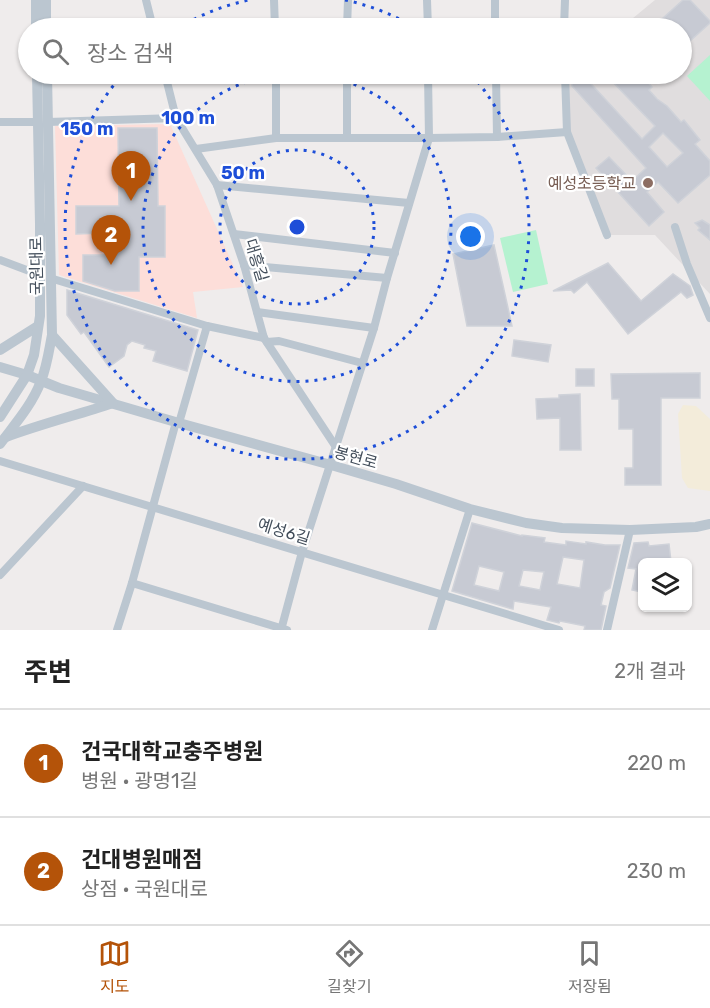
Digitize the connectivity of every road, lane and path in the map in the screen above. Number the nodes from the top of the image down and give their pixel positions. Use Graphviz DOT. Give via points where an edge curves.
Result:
graph roads {
  1 [pos="36,0"];
  2 [pos="46,0"];
  3 [pos="146,0"];
  4 [pos="274,0"];
  5 [pos="348,0"];
  6 [pos="427,0"];
  7 [pos="495,0"];
  8 [pos="565,0"];
  9 [pos="36,18"];
  10 [pos="46,18"];
  11 [pos="150,18"];
  12 [pos="275,18"];
  13 [pos="348,18"];
  14 [pos="428,18"];
  15 [pos="495,18"];
  16 [pos="564,18"];
  17 [pos="38,84"];
  18 [pos="46,84"];
  19 [pos="168,84"];
  20 [pos="276,84"];
  21 [pos="347,84"];
  22 [pos="428,84"];
  23 [pos="496,84"];
  24 [pos="565,84"];
  25 [pos="176,118"];
  26 [pos="0,122"];
  27 [pos="43,122"];
  28 [pos="567,132"];
  29 [pos="497,137"];
  30 [pos="276,138"];
  31 [pos="347,138"];
  32 [pos="429,138"];
  33 [pos="196,149"];
  34 [pos="217,186"];
  35 [pos="409,203"];
  36 [pos="675,227"];
  37 [pos="234,234"];
  38 [pos="607,235"];
  39 [pos="395,253"];
  40 [pos="0,260"];
  41 [pos="244,265"];
  42 [pos="45,276"];
  43 [pos="387,278"];
  44 [pos="257,312"];
  45 [pos="710,318"];
  46 [pos="38,326"];
  47 [pos="207,326"];
  48 [pos="374,328"];
  49 [pos="52,335"];
  50 [pos="266,340"];
  51 [pos="0,350"];
  52 [pos="362,363"];
  53 [pos="0,367"];
  54 [pos="27,375"];
  55 [pos="41,381"];
  56 [pos="113,403"];
  57 [pos="0,417"];
  58 [pos="177,423"];
  59 [pos="3,441"];
  60 [pos="336,447"];
  61 [pos="0,461"];
  62 [pos="331,465"];
  63 [pos="83,486"];
  64 [pos="152,507"];
  65 [pos="470,509"];
  66 [pos="710,524"];
  67 [pos="630,530"];
  68 [pos="302,552"];
  69 [pos="0,575"];
  70 [pos="132,584"];
  71 [pos="443,595"];
  72 [pos="283,629"];
  73 [pos="117,630"];
  74 [pos="432,630"];
  75 [pos="559,630"];
  76 [pos="607,630"];
  1 -- 9 [label="street"];
  2 -- 10 [label="street"];
  3 -- 11 [label="street"];
  4 -- 12 [label="street"];
  5 -- 13 [label="street"];
  6 -- 14 [label="street"];
  7 -- 15 [label="street"];
  8 -- 16 [label="street"];
  17 -- 27 [label="street, 국원대로"];
  18 -- 27 [label="street, 국원대로"];
  19 -- 25 [label="street, 대흥길"];
  20 -- 30 [label="street"];
  21 -- 31 [label="street"];
  22 -- 32 [label="street"];
  23 -- 29 [label="street"];
  24 -- 28 [label="street"];
  25 -- 27 [label="street"];
  25 -- 33 [label="street, 대흥길"];
  26 -- 27 [label="street"];
  27 -- 42 [label="street, 국원대로"];
  28 -- 29 [label="street"];
  28 -- 38 [label="street"];
  29 -- 32 [label="street"];
  30 -- 31 [label="street"];
  30 -- 33 [label="street"];
  31 -- 32 [label="street"];
  32 -- 35 [label="street"];
  33 -- 34 [label="street, 대흥길"];
  34 -- 35 [label="street"];
  34 -- 37 [label="street, 대흥길"];
  35 -- 39 [label="street"];
  36 -- 45 [label="street"];
  37 -- 39 [label="street"];
  37 -- 41 [label="street, 대흥길"];
  39 -- 43 [label="street"];
  40 -- 42 [label="street"];
  41 -- 43 [label="street"];
  41 -- 44 [label="street, 대흥길"];
  42 -- 46 [label="street, 국원대로"];
  42 -- 47 [label="street"];
  42 -- 49 [label="street, 국원대로"];
  43 -- 48 [label="street"];
  44 -- 48 [label="street"];
  44 -- 50 [label="street, 대흥길"];
  46 -- 51 [label="street"];
  46 -- 54 [label="street, 국원대로"];
  47 -- 50 [label="street"];
  47 -- 58 [label="street"];
  48 -- 52 [label="street"];
  49 -- 55 [label="street, 국원대로"];
  49 -- 56 [label="street"];
  50 -- 52 [label="street"];
  50 -- 60 [label="street, 대흥길"];
  52 -- 60 [label="street"];
  53 -- 54 [label="street, 봉현로"];
  54 -- 55 [label="street, 봉현로"];
  54 -- 57 [label="street, 국원대로"];
  55 -- 56 [label="street, 봉현로"];
  55 -- 59 [label="street, 국원대로"];
  56 -- 58 [label="street, 봉현로"];
  56 -- 59 [label="street" via="36,426"];
  58 -- 62 [label="street, 봉현로"];
  58 -- 64 [label="street"];
  60 -- 62 [label="street"];
  61 -- 63 [label="street, 예성6길"];
  62 -- 65 [label="street, 봉현로"];
  62 -- 68 [label="street"];
  63 -- 64 [label="street, 예성6길"];
  63 -- 69 [label="street"];
  64 -- 68 [label="street, 예성6길"];
  64 -- 70 [label="street"];
  65 -- 67 [label="street, 봉현로" via="562,528"];
  65 -- 71 [label="street"];
  66 -- 67 [label="street, 봉현로"];
  67 -- 76 [label="street"];
  68 -- 71 [label="street, 예성6길"];
  68 -- 72 [label="street"];
  70 -- 72 [label="street"];
  70 -- 73 [label="street"];
  71 -- 74 [label="street"];
  71 -- 75 [label="street, 예성6길"];
}
